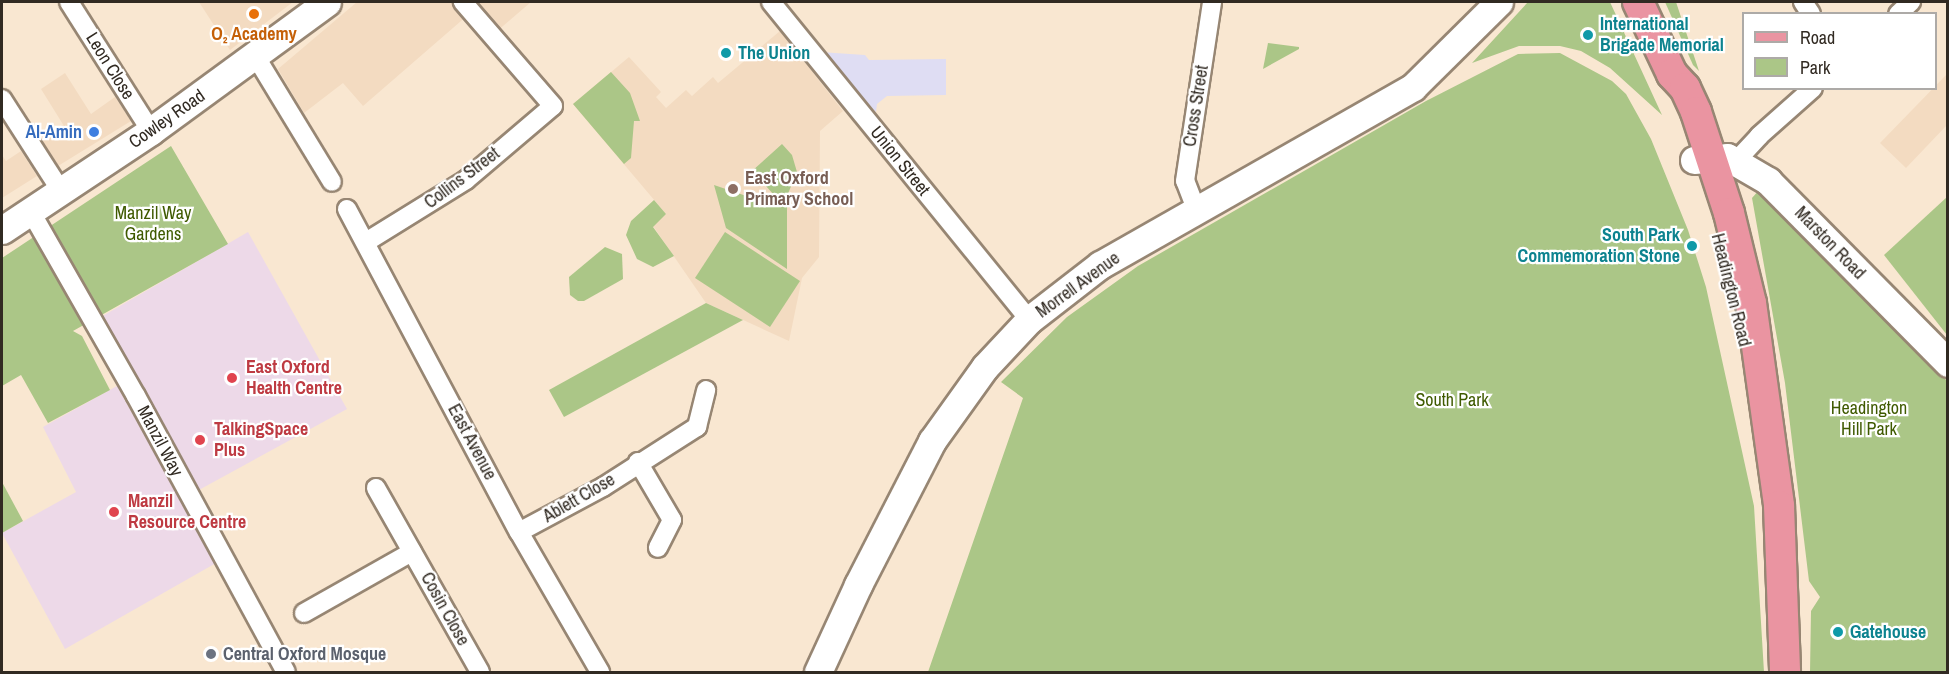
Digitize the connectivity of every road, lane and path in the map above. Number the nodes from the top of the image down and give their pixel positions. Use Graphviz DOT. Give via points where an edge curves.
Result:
graph roads {
  1 [pos="69,2"];
  2 [pos="327,2"];
  3 [pos="464,2"];
  4 [pos="771,2"];
  5 [pos="1212,2"];
  6 [pos="1499,2"];
  7 [pos="1638,2"];
  8 [pos="256,57"];
  9 [pos="1811,90"];
  10 [pos="2,99"];
  11 [pos="152,131"];
  12 [pos="1714,159"];
  13 [pos="332,182"];
  14 [pos="61,191"];
  15 [pos="347,209"];
  16 [pos="1196,209"];
  17 [pos="30,212"];
  18 [pos="2,230"];
  19 [pos="366,242"];
  20 [pos="1029,320"];
  21 [pos="1947,363"];
  22 [pos="706,390"];
  23 [pos="638,462"];
  24 [pos="376,488"];
  25 [pos="519,532"];
  26 [pos="658,548"];
  27 [pos="412,552"];
  28 [pos="304,613"];
  29 [pos="474,671"];
  30 [pos="286,672"];
  31 [pos="600,672"];
  32 [pos="818,672"];
  33 [pos="1785,672"];
  1 -- 11 [label="street, Leon Close"];
  2 -- 8 [label="street, Cowley Road"];
  3 -- 19 [label="street, Collins Street" via="553,106 466,180"];
  4 -- 20 [label="street, Union Street"];
  5 -- 16 [label="street, Cross Street" via="1185,181"];
  6 -- 16 [label="street, Morrell Avenue" via="1413,87"];
  7 -- 12 [label="main road, Headington Road" via="1672,74 1685,88"];
  8 -- 11 [label="street, Cowley Road"];
  8 -- 13 [label="street"];
  9 -- 12 [label="street" via="1759,136"];
  10 -- 14 [label="street"];
  11 -- 14 [label="street, Cowley Road"];
  12 -- 21 [label="street, Marston Road" via="1776,188"];
  12 -- 33 [label="main road, Headington Road" via="1751,303 1768,421 1779,506"];
  14 -- 17 [label="street, Cowley Road"];
  15 -- 19 [label="street, East Avenue"];
  16 -- 20 [label="street, Morrell Avenue" via="1100,265"];
  17 -- 18 [label="street, Cowley Road"];
  17 -- 30 [label="street, Manzil Way" via="136,396"];
  19 -- 25 [label="street, East Avenue"];
  20 -- 32 [label="street, Morrell Avenue" via="985,367 932,441"];
  22 -- 23 [label="street, Ablett Close" via="697,427"];
  23 -- 25 [label="street, Ablett Close" via="603,487"];
  23 -- 26 [label="street" via="672,520"];
  24 -- 27 [label="street, Cosin Close"];
  25 -- 31 [label="street, East Avenue"];
  27 -- 28 [label="street, Cosin Close"];
  27 -- 29 [label="street, Cosin Close"];
}
